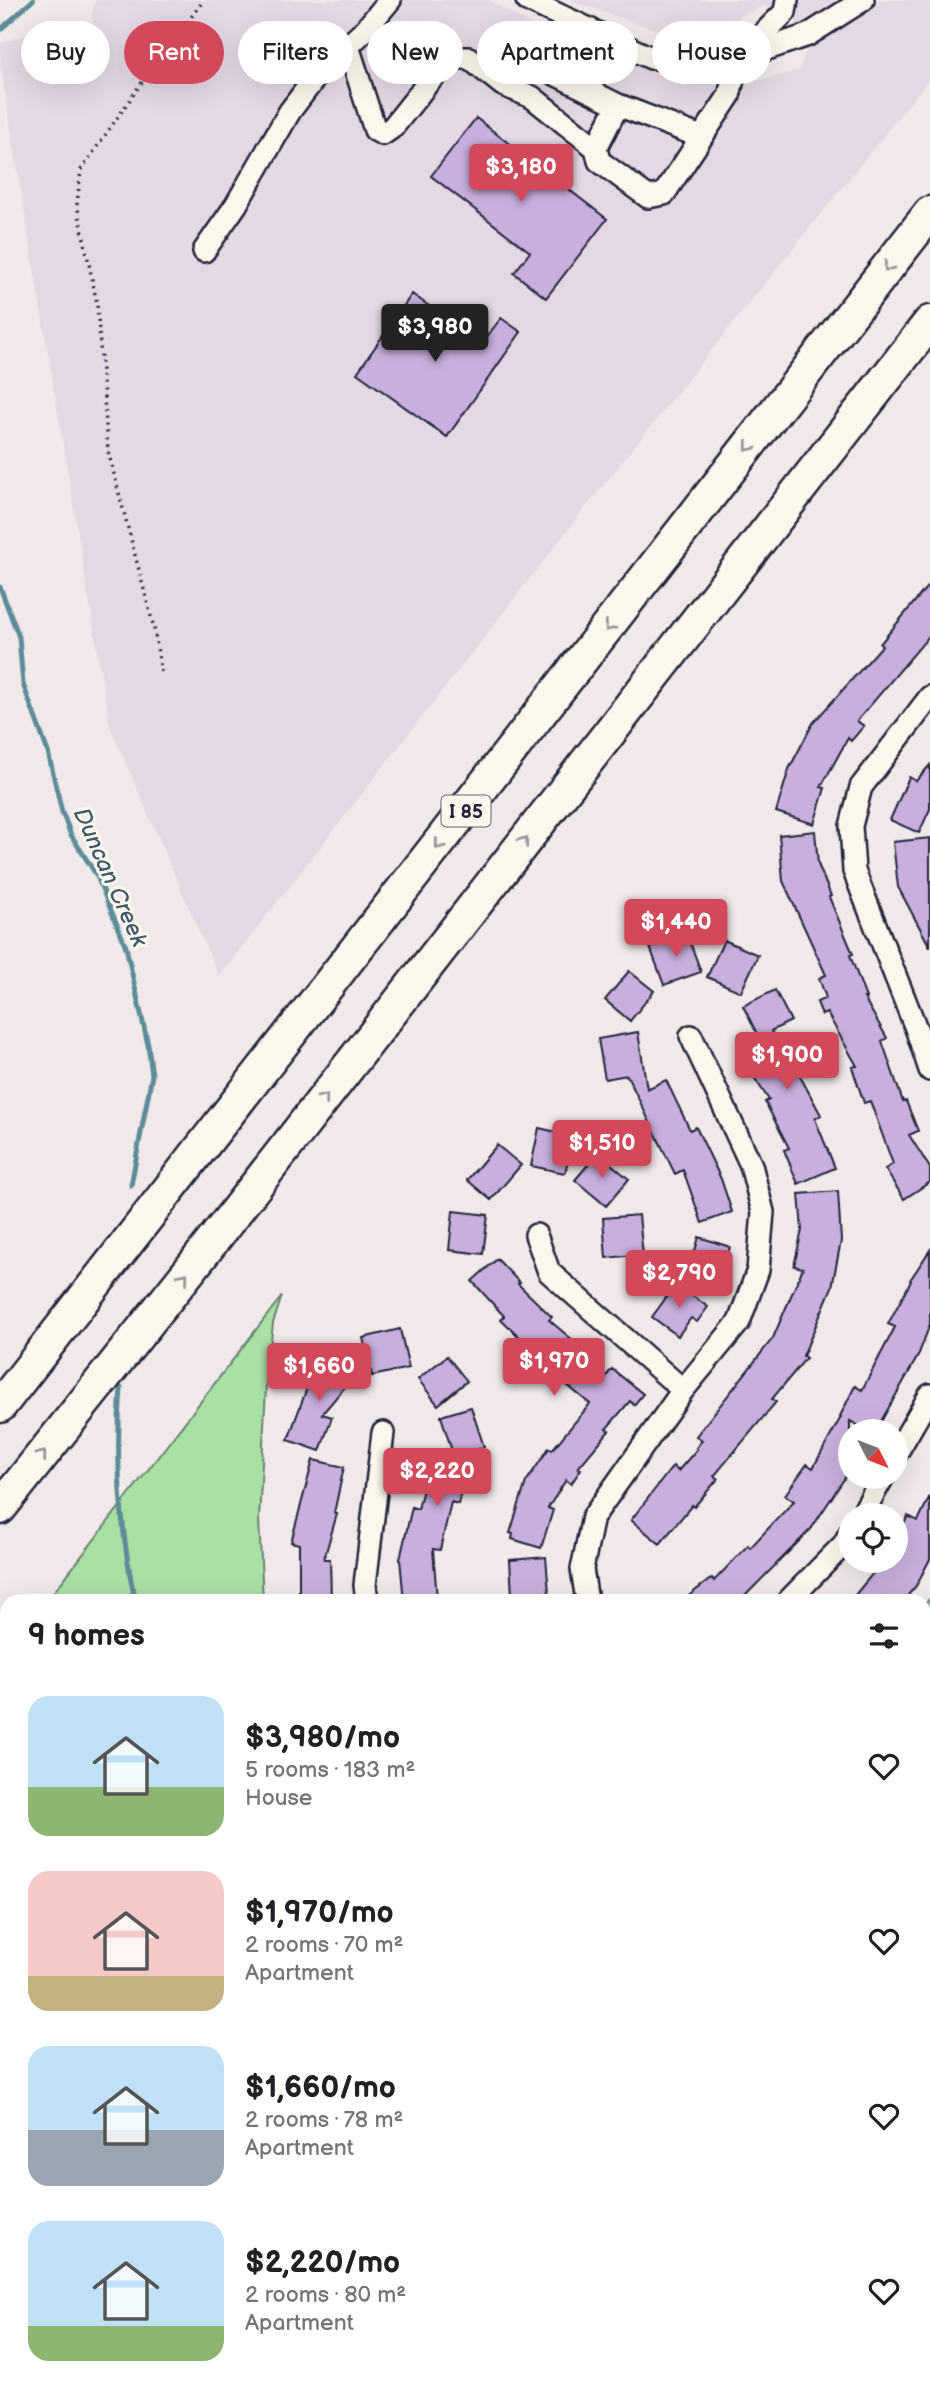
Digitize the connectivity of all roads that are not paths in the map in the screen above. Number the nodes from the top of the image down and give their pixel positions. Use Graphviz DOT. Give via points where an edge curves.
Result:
graph roads {
  1 [pos="390,0"];
  2 [pos="527,0"];
  3 [pos="787,0"];
  4 [pos="857,2"];
  5 [pos="771,26"];
  6 [pos="353,41"];
  7 [pos="771,48"];
  8 [pos="652,58"];
  9 [pos="353,62"];
  10 [pos="310,84"];
  11 [pos="575,84"];
  12 [pos="732,84"];
  13 [pos="618,105"];
  14 [pos="701,138"];
  15 [pos="596,148"];
  16 [pos="930,213"];
  17 [pos="204,251"];
  18 [pos="930,321"];
  19 [pos="930,697"];
  20 [pos="691,1037"];
  21 [pos="930,1070"];
  22 [pos="537,1235"];
  23 [pos="683,1390"];
  24 [pos="930,1395"];
  25 [pos="0,1406"];
  26 [pos="383,1433"];
  27 [pos="908,1433"];
  28 [pos="0,1508"];
  29 [pos="838,1550"];
  30 [pos="366,1594"];
  31 [pos="586,1594"];
  32 [pos="796,1594"];
  1 -- 6 [label="street"];
  2 -- 8 [label="street"];
  3 -- 5 [label="street" via="785,12"];
  4 -- 7 [label="street" via="808,35"];
  9 -- 15 [label="street" via="375,130 383,134 452,58 469,58 503,85 532,97"];
  10 -- 17 [label="street"];
  11 -- 13 [label="street"];
  12 -- 14 [label="street"];
  13 -- 14 [label="street"];
  13 -- 15 [label="street"];
  14 -- 15 [label="street" via="664,194 648,197 599,161"];
  16 -- 25 [label="highway, I 85, one-way"];
  28 -- 18 [label="highway, one-way"];
  19 -- 21 [label="street" via="861,787 851,826 854,871"];
  20 -- 23 [label="street" via="751,1165 763,1212 758,1270 739,1322"];
  22 -- 23 [label="street" via="550,1272"];
  23 -- 31 [label="street" via="593,1517 582,1569"];
  24 -- 27 [label="street"];
  26 -- 30 [label="street"];
  29 -- 32 [label="street"];
}
